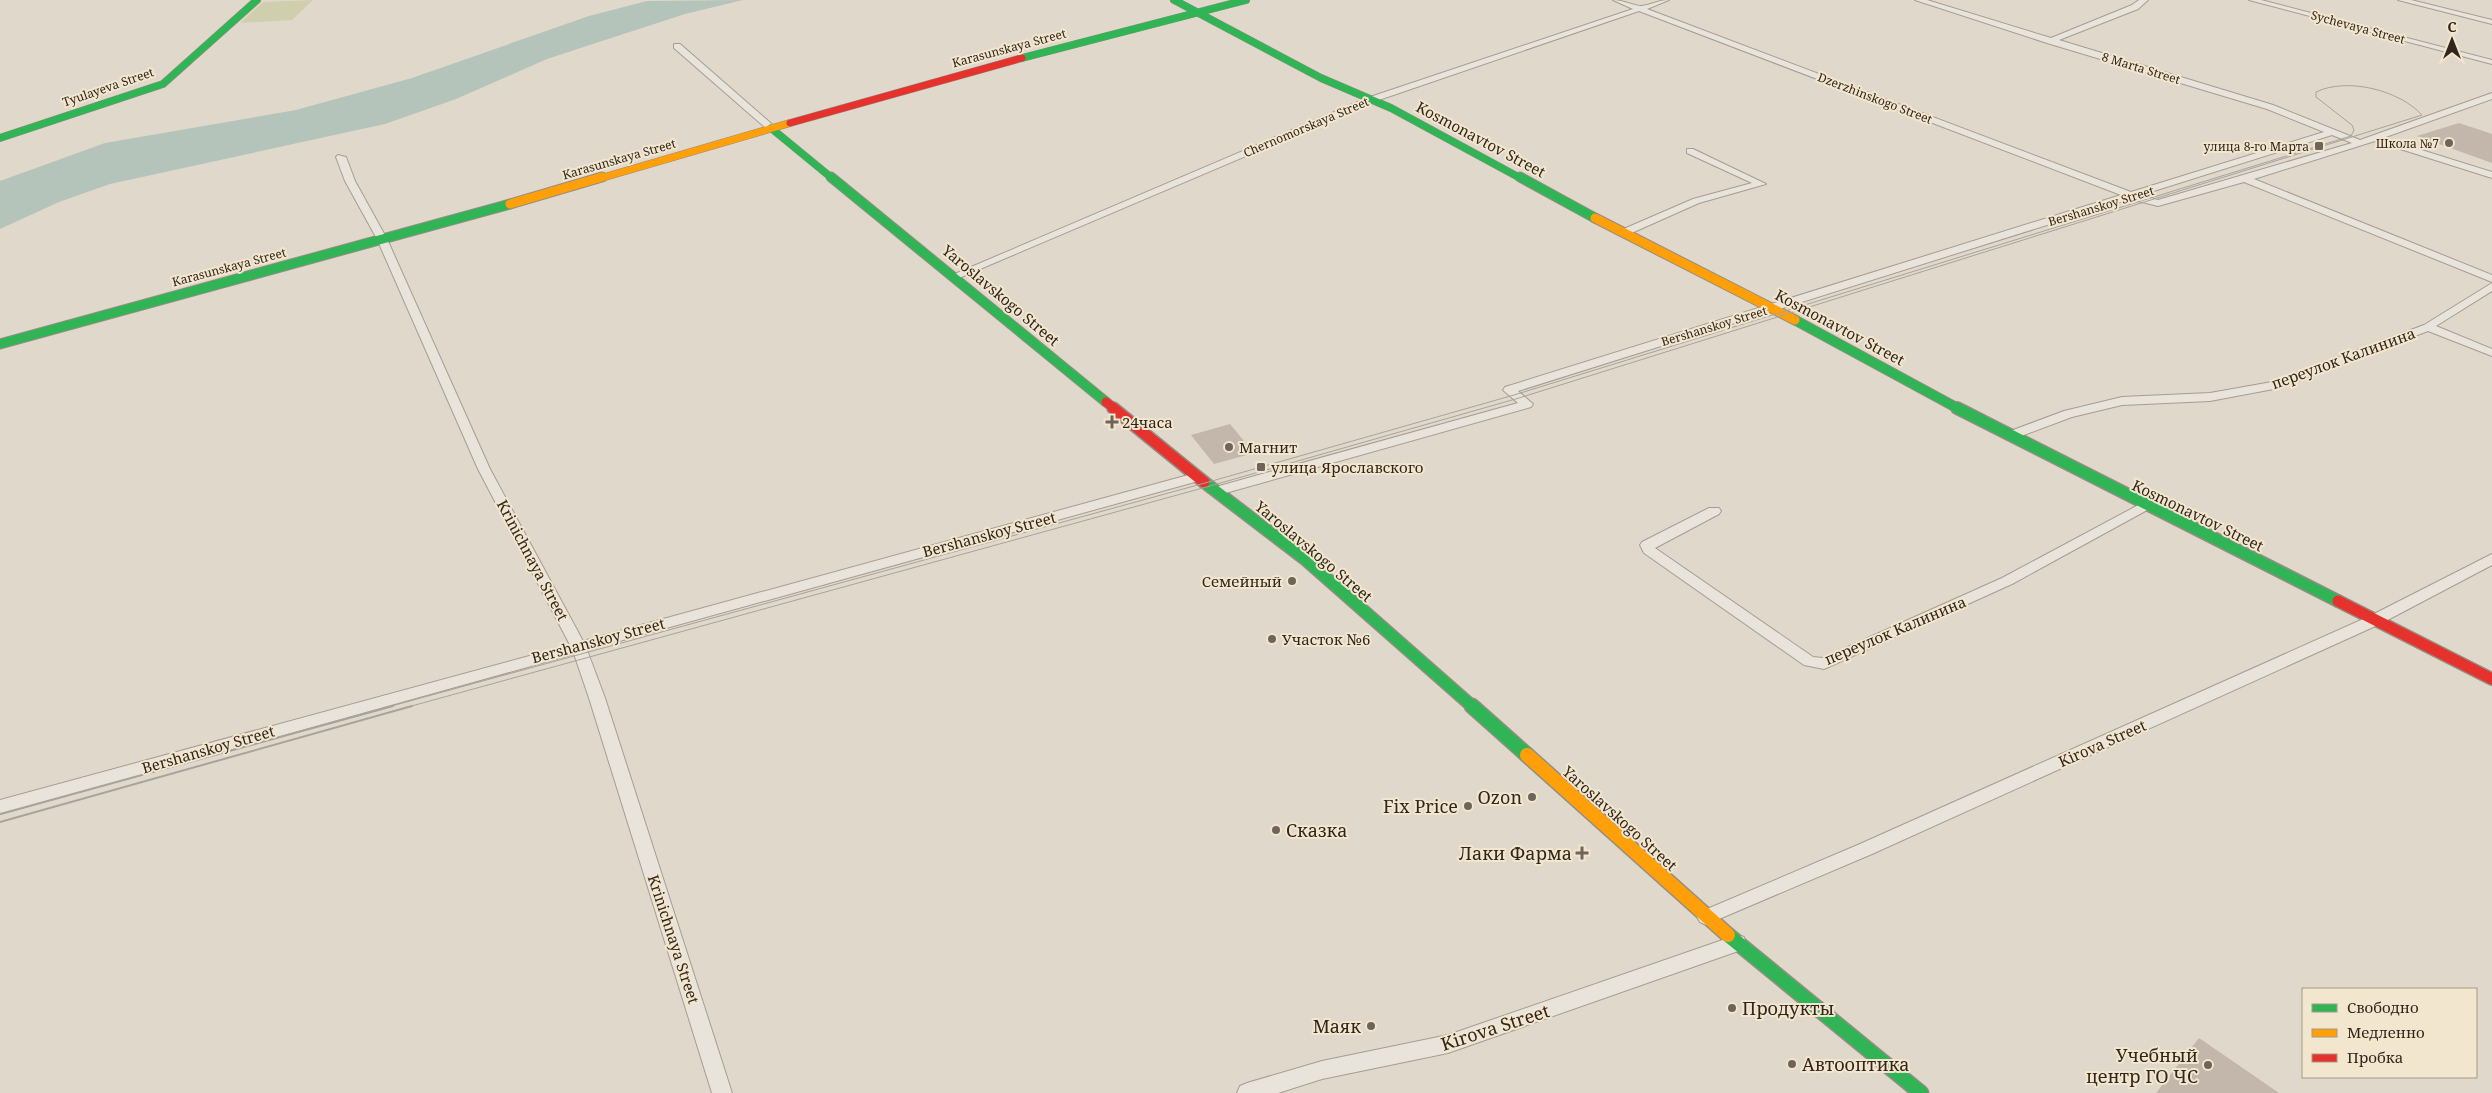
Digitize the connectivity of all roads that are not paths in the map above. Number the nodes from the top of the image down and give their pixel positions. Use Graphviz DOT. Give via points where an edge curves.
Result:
graph roads {
  1 [pos="257,0"];
  2 [pos="1174,0"];
  3 [pos="1246,0"];
  4 [pos="1617,0"];
  5 [pos="1665,0"];
  6 [pos="1919,0"];
  7 [pos="2144,0"];
  8 [pos="2253,0"];
  9 [pos="2402,0"];
  10 [pos="1640,8"];
  11 [pos="1198,12"];
  12 [pos="2492,22"];
  13 [pos="2050,41"];
  14 [pos="677,46"];
  15 [pos="2492,62"];
  16 [pos="2492,96"];
  17 [pos="1370,100"];
  18 [pos="771,128"];
  19 [pos="2333,132"];
  20 [pos="0,138"];
  21 [pos="2375,138"];
  22 [pos="2360,142"];
  23 [pos="1690,151"];
  24 [pos="341,157"];
  25 [pos="2492,175"];
  26 [pos="2245,179"];
  27 [pos="2132,196"];
  28 [pos="1623,233"];
  29 [pos="382,240"];
  30 [pos="955,276"];
  31 [pos="2492,279"];
  32 [pos="2492,286"];
  33 [pos="1773,308"];
  34 [pos="2428,327"];
  35 [pos="0,344"];
  36 [pos="2492,353"];
  37 [pos="2009,436"];
  38 [pos="1197,477"];
  39 [pos="1217,492"];
  40 [pos="2144,506"];
  41 [pos="1714,510"];
  42 [pos="2492,559"];
  43 [pos="2375,620"];
  44 [pos="578,646"];
  45 [pos="2492,679"];
  46 [pos="0,807"];
  47 [pos="1706,916"];
  48 [pos="1737,943"];
  49 [pos="1256,1092"];
  50 [pos="722,1093"];
  51 [pos="1921,1093"];
  1 -- 20 [label="street, Tyulayeva Street" via="163,84"];
  2 -- 11 [label="street, Kosmonavtov Street"];
  3 -- 11 [label="street, Karasunskaya Street"];
  4 -- 10 [label="street, Dzerzhinskogo Street"];
  5 -- 10 [label="street, Chernomorskaya Street"];
  6 -- 13 [label="street, 8 Marta Street"];
  7 -- 13 [label="street" via="2135,7"];
  8 -- 15 [label="street, Sychevaya Street"];
  9 -- 12 [label="street"];
  10 -- 17 [label="street, Chernomorskaya Street"];
  10 -- 27 [label="street, Dzerzhinskogo Street"];
  11 -- 17 [label="street, Kosmonavtov Street" via="1313,74"];
  11 -- 18 [label="street, Karasunskaya Street"];
  13 -- 19 [label="street, 8 Marta Street" via="2270,106"];
  14 -- 18 [label="street, Yaroslavskogo Street"];
  16 -- 21 [label="street"];
  17 -- 28 [label="street, Kosmonavtov Street" via="1391,108"];
  17 -- 30 [label="street, Chernomorskaya Street"];
  18 -- 29 [label="street, Karasunskaya Street"];
  18 -- 30 [label="street, Yaroslavskogo Street"];
  19 -- 22 [label="street, 8 Marta Street"];
  19 -- 27 [label="street, Bershanskoy Street"];
  21 -- 22 [label="street"];
  21 -- 25 [label="street"];
  22 -- 26 [label="street, Dzerzhinskogo Street"];
  23 -- 28 [label="street" via="1761,184 1696,201"];
  24 -- 29 [label="street, Krinichnaya Street" via="350,181"];
  26 -- 27 [label="street, Dzerzhinskogo Street" via="2158,203"];
  26 -- 31 [label="street"];
  27 -- 33 [label="street, Bershanskoy Street"];
  28 -- 33 [label="street, Kosmonavtov Street"];
  29 -- 35 [label="street, Karasunskaya Street"];
  29 -- 44 [label="street, Krinichnaya Street" via="484,468"];
  30 -- 38 [label="street, Yaroslavskogo Street"];
  32 -- 34 [label="street, переулок Калинина"];
  33 -- 37 [label="street, Kosmonavtov Street"];
  33 -- 39 [label="street, Bershanskoy Street" via="1509,390 1527,404"];
  34 -- 36 [label="street"];
  34 -- 37 [label="street, переулок Калинина" via="2274,385 2210,397 2122,401 2068,414"];
  37 -- 40 [label="street, Kosmonavtov Street"];
  38 -- 39 [label="street, Yaroslavskogo Street"];
  38 -- 44 [label="street, Bershanskoy Street"];
  39 -- 47 [label="street, Yaroslavskogo Street" via="1314,567"];
  40 -- 41 [label="street, переулок Калинина" via="2007,581 1824,664 1809,661 1649,550 1647,545"];
  40 -- 43 [label="street, Kosmonavtov Street"];
  42 -- 43 [label="street, Kirova Street"];
  43 -- 45 [label="street, Kosmonavtov Street"];
  43 -- 47 [label="street, Kirova Street" via="1866,849"];
  44 -- 46 [label="street, Bershanskoy Street"];
  44 -- 50 [label="street, Krinichnaya Street"];
  47 -- 48 [label="street, Yaroslavskogo Street"];
  48 -- 49 [label="street, Kirova Street" via="1448,1044 1322,1070"];
  48 -- 51 [label="street, Yaroslavskogo Street"];
}
